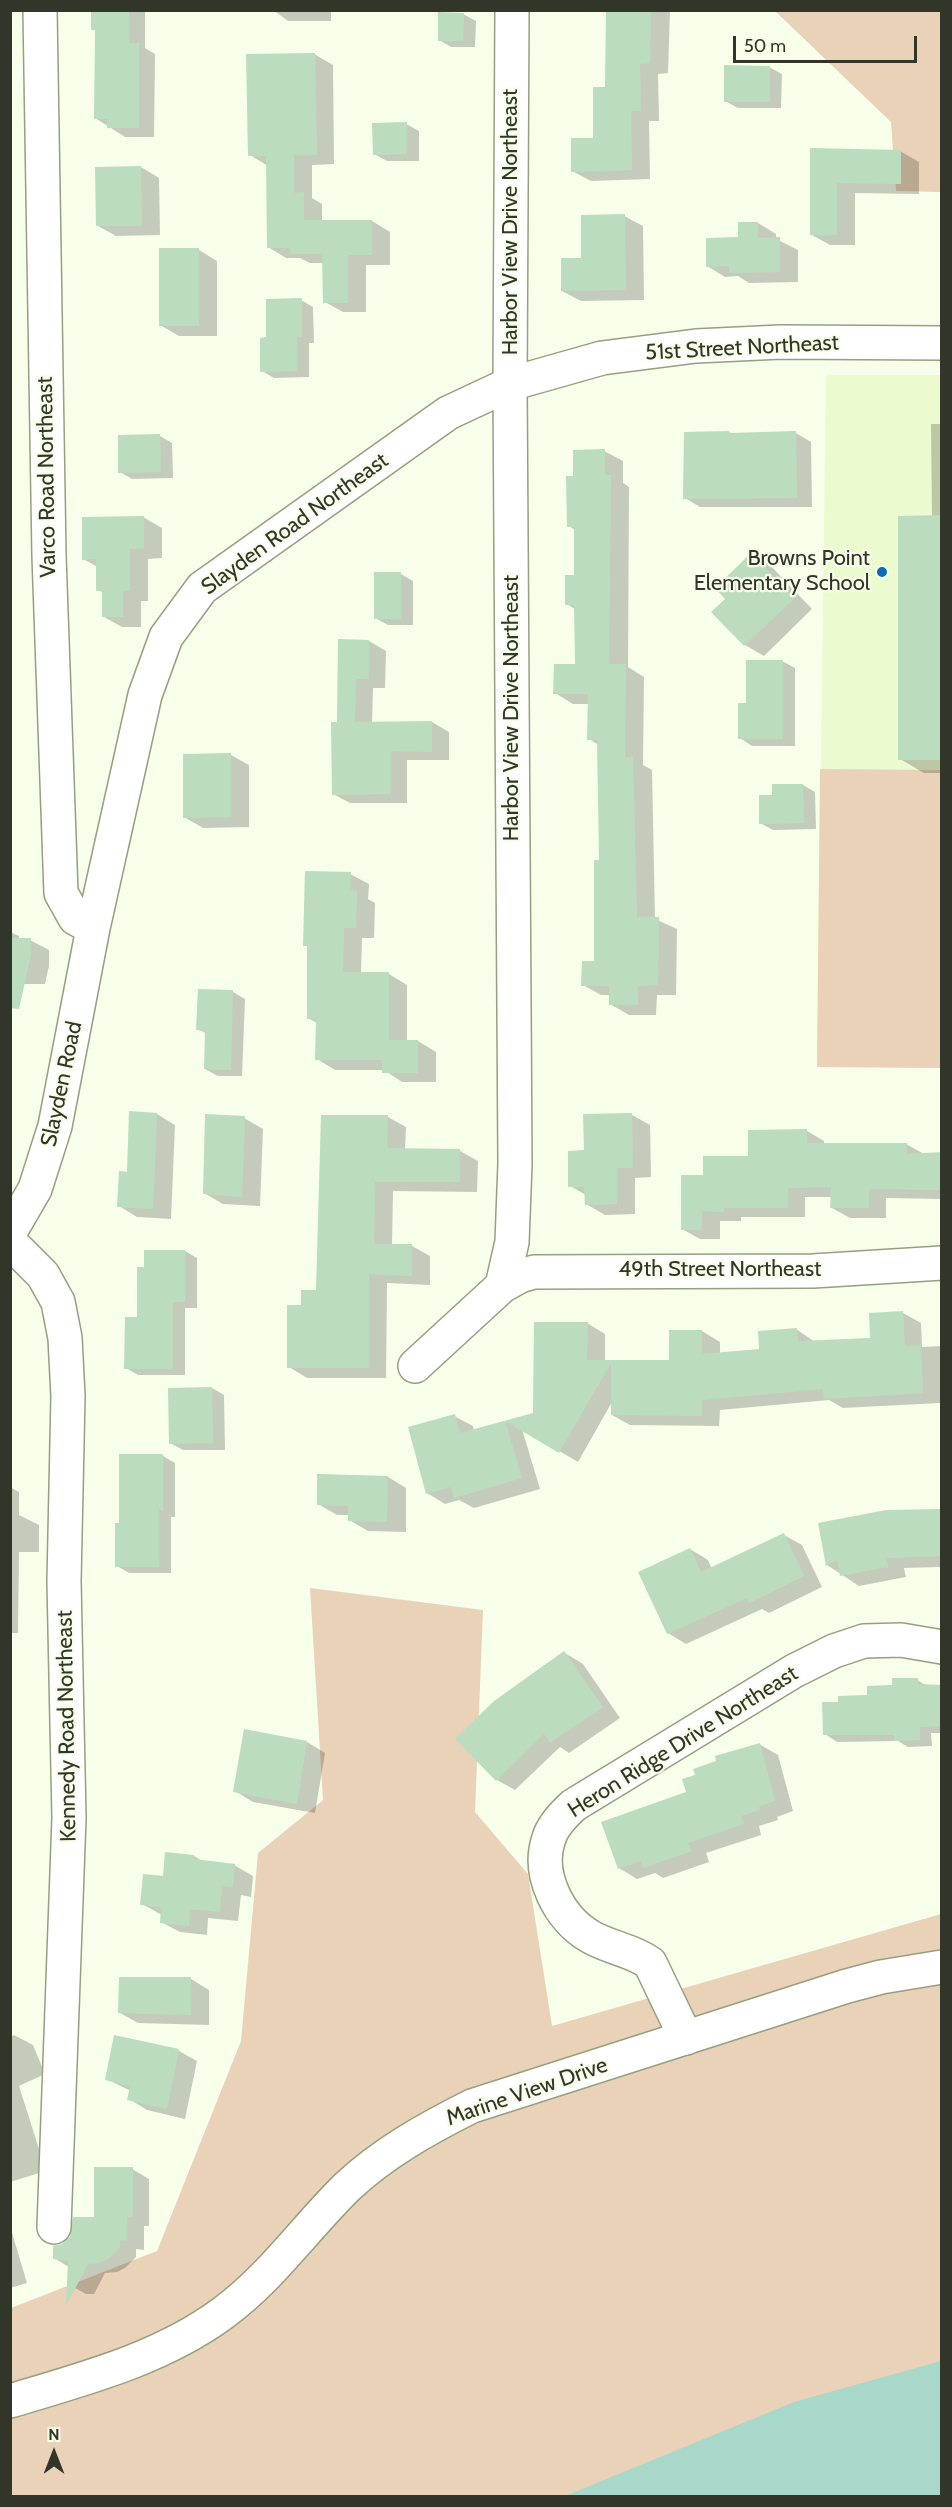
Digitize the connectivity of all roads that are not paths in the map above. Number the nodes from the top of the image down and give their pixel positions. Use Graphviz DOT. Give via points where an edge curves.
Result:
graph roads {
  1 [pos="40,10"];
  2 [pos="512,10"];
  3 [pos="942,343"];
  4 [pos="510,384"];
  5 [pos="93,928"];
  6 [pos="10,1232"];
  7 [pos="10,1242"];
  8 [pos="942,1263"];
  9 [pos="502,1286"];
  10 [pos="415,1366"];
  11 [pos="942,1647"];
  12 [pos="942,1967"];
  13 [pos="686,2038"];
  14 [pos="54,2227"];
  15 [pos="10,2401"];
  1 -- 5 [label="street, Varco Road Northeast" via="49,556 61,893 75,918"];
  2 -- 4 [label="street, Harbor View Drive Northeast"];
  3 -- 4 [label="street, 51st Street Northeast" via="696,346 602,358"];
  4 -- 5 [label="street, Slayden Road Northeast" via="448,413 202,588 166,637 145,695"];
  4 -- 9 [label="street, Harbor View Drive Northeast" via="515,1197 512,1242"];
  5 -- 6 [label="street, Slayden Road" via="55,1126 35,1189"];
  7 -- 14 [label="street, Kennedy Road Northeast" via="43,1275 58,1302 65,1338 68,1396 64,1581 69,1818"];
  8 -- 9 [label="street, 49th Street Northeast" via="813,1271 534,1272"];
  9 -- 10 [label="street"];
  11 -- 13 [label="street, Heron Ridge Drive Northeast" via="901,1640 864,1641 824,1656 574,1805 549,1836 549,1882 563,1914 591,1937 650,1963"];
  12 -- 13 [label="street, Marine View Drive" via="848,1986"];
  13 -- 15 [label="street, Marine View Drive" via="472,2106 435,2124 385,2156 348,2187 245,2296 203,2328 106,2372"];
}
